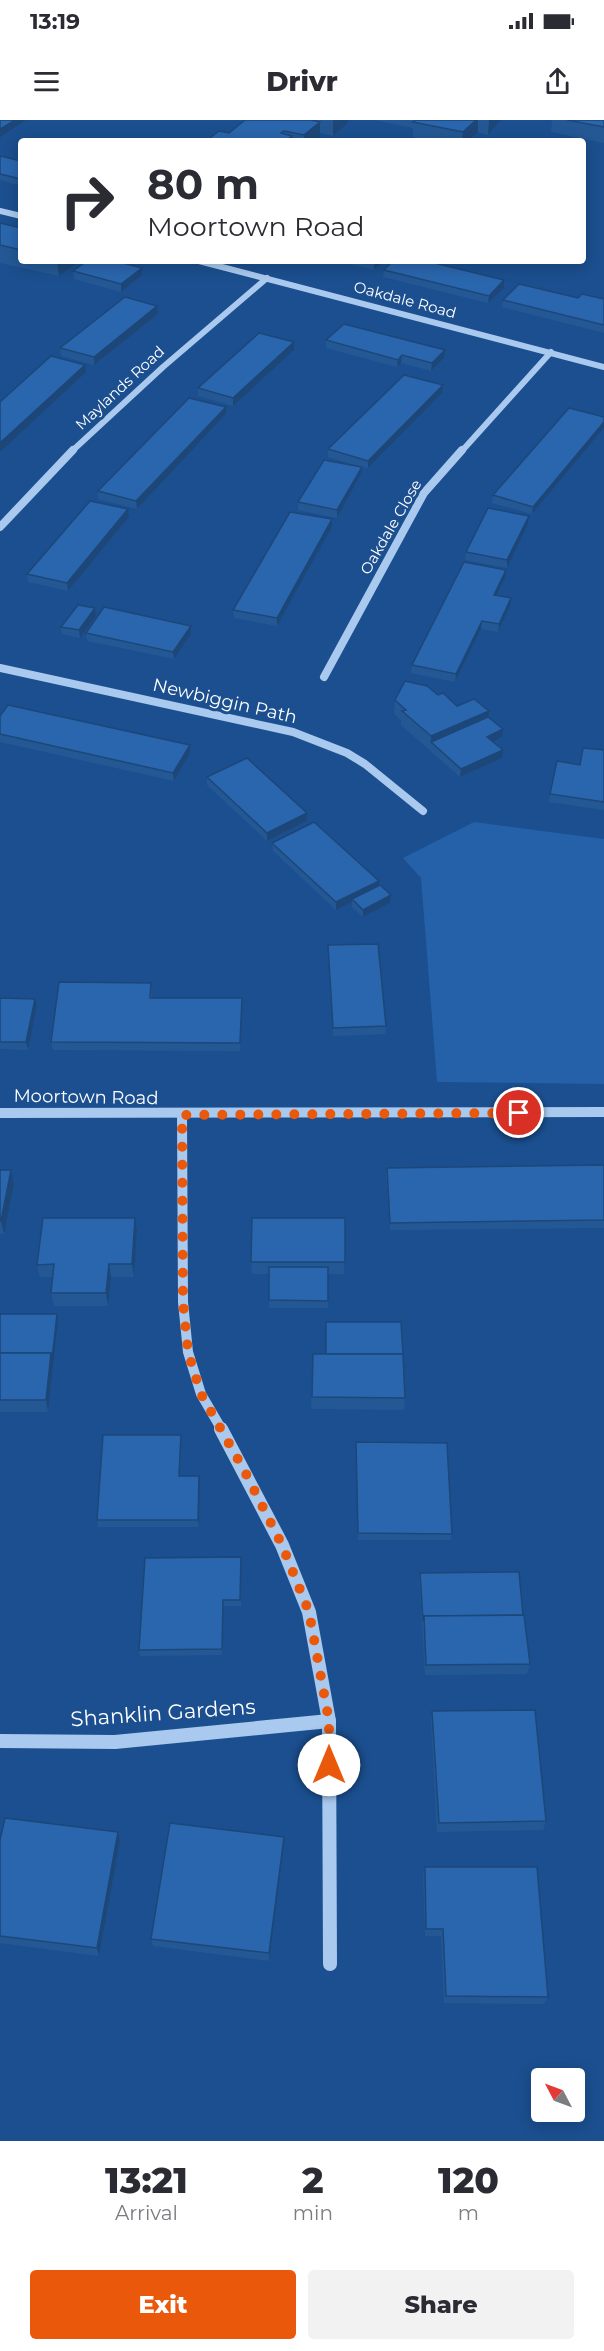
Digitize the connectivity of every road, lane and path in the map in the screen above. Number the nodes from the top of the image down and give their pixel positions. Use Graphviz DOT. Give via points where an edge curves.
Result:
graph roads {
  1 [pos="0,211"];
  2 [pos="18,215"];
  3 [pos="211,264"];
  4 [pos="267,278"];
  5 [pos="551,352"];
  6 [pos="604,367"];
  7 [pos="0,527"];
  8 [pos="0,668"];
  9 [pos="324,676"];
  10 [pos="423,811"];
  11 [pos="604,1112"];
  12 [pos="0,1113"];
  13 [pos="182,1115"];
  14 [pos="329,1721"];
  15 [pos="0,1742"];
  16 [pos="330,1964"];
  1 -- 2 [label="street"];
  3 -- 4 [label="street, Oakdale Road"];
  4 -- 5 [label="street, Oakdale Road"];
  4 -- 7 [label="street, Maylands Road" via="105,418"];
  5 -- 6 [label="street, Oakdale Road"];
  5 -- 9 [label="street, Oakdale Close" via="424,493"];
  8 -- 10 [label="street, Newbiggin Path" via="293,732 347,753"];
  11 -- 13 [label="street, Moortown Road"];
  12 -- 13 [label="street, Moortown Road"];
  13 -- 14 [label="street" via="183,1302 188,1352 201,1394 282,1545 309,1612"];
  14 -- 15 [label="street, Shanklin Gardens" via="115,1742"];
  14 -- 16 [label="street"];
}
